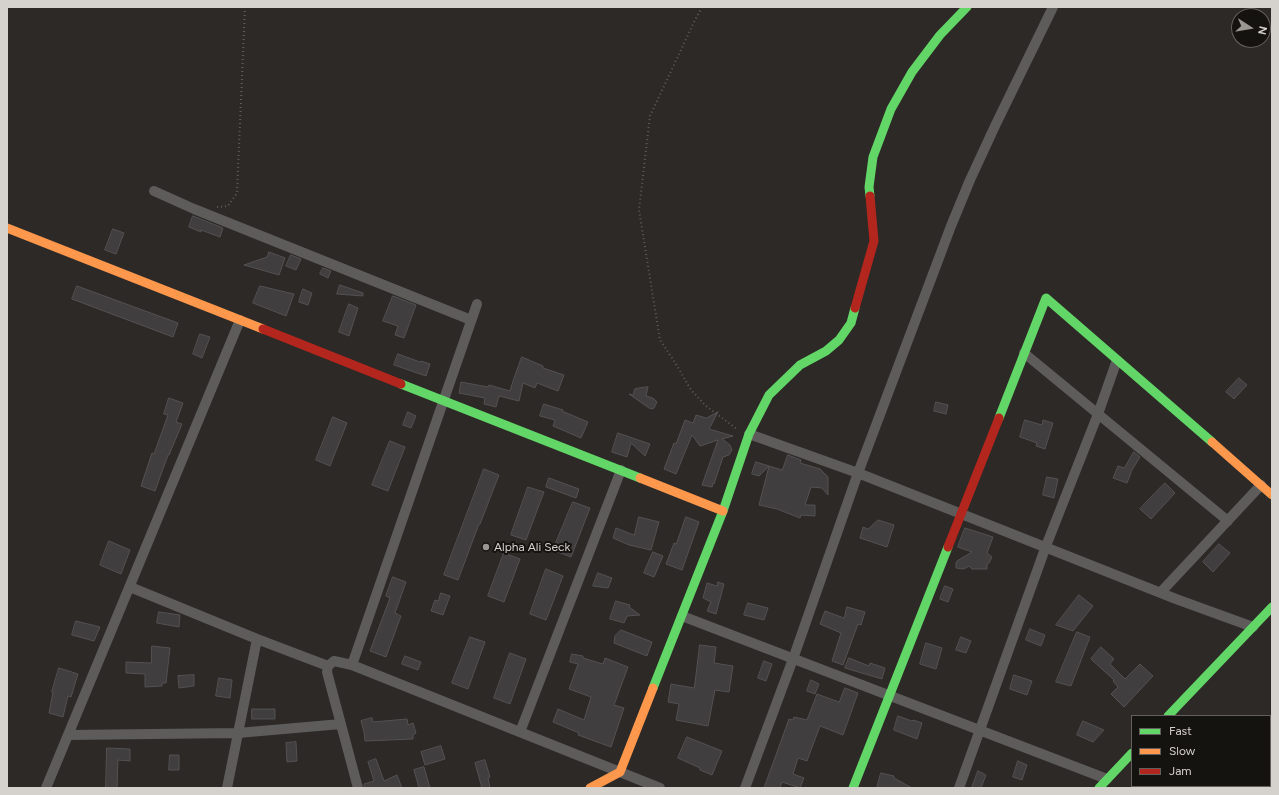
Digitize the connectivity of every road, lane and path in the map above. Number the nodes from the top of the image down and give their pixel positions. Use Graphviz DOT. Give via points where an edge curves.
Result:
graph roads {
  1 [pos="245,7"];
  2 [pos="702,7"];
  3 [pos="966,7"];
  4 [pos="1054,7"];
  5 [pos="154,191"];
  6 [pos="214,207"];
  7 [pos="7,228"];
  8 [pos="477,304"];
  9 [pos="240,320"];
  10 [pos="471,320"];
  11 [pos="1024,353"];
  12 [pos="1118,360"];
  13 [pos="444,400"];
  14 [pos="1098,414"];
  15 [pos="750,434"];
  16 [pos="621,470"];
  17 [pos="858,473"];
  18 [pos="1261,485"];
  19 [pos="1272,495"];
  20 [pos="723,510"];
  21 [pos="961,513"];
  22 [pos="1228,521"];
  23 [pos="1046,546"];
  24 [pos="130,587"];
  25 [pos="1161,592"];
  26 [pos="1272,607"];
  27 [pos="682,616"];
  28 [pos="1253,627"];
  29 [pos="257,639"];
  30 [pos="793,659"];
  31 [pos="352,665"];
  32 [pos="328,666"];
  33 [pos="889,696"];
  34 [pos="1169,715"];
  35 [pos="341,724"];
  36 [pos="980,731"];
  37 [pos="520,732"];
  38 [pos="238,733"];
  39 [pos="68,735"];
  40 [pos="1131,754"];
  41 [pos="620,772"];
  42 [pos="1107,779"];
  43 [pos="46,788"];
  44 [pos="227,788"];
  45 [pos="358,788"];
  46 [pos="590,788"];
  47 [pos="660,788"];
  48 [pos="745,788"];
  49 [pos="853,788"];
  50 [pos="959,788"];
  51 [pos="1099,788"];
  1 -- 6 [label="path" via="237,193 228,206"];
  2 -- 15 [label="path" via="650,116 639,210 660,340 691,390 706,406 739,430"];
  3 -- 15 [label="street" via="940,35 912,72 888,115 873,157 869,187 874,241 851,323 826,351 800,365 769,395"];
  4 -- 17 [label="street" via="970,180"];
  5 -- 10 [label="street"];
  7 -- 9 [label="street"];
  8 -- 10 [label="street"];
  9 -- 13 [label="street"];
  9 -- 24 [label="street"];
  10 -- 13 [label="street"];
  11 -- 12 [label="street" via="1046,298"];
  11 -- 14 [label="street"];
  11 -- 21 [label="street"];
  12 -- 14 [label="street"];
  12 -- 18 [label="street"];
  13 -- 16 [label="street"];
  13 -- 31 [label="street"];
  14 -- 22 [label="street"];
  14 -- 23 [label="street"];
  15 -- 17 [label="street"];
  15 -- 20 [label="street"];
  16 -- 20 [label="street"];
  16 -- 37 [label="street"];
  17 -- 21 [label="street"];
  17 -- 30 [label="street"];
  18 -- 19 [label="street"];
  18 -- 22 [label="street"];
  20 -- 27 [label="street"];
  21 -- 23 [label="street"];
  21 -- 33 [label="street"];
  22 -- 25 [label="street"];
  23 -- 25 [label="street"];
  23 -- 36 [label="street"];
  24 -- 29 [label="street"];
  24 -- 39 [label="street"];
  25 -- 28 [label="street"];
  26 -- 28 [label="street"];
  27 -- 30 [label="street"];
  27 -- 41 [label="street"];
  28 -- 34 [label="street"];
  29 -- 32 [label="street"];
  29 -- 38 [label="street"];
  30 -- 33 [label="street"];
  30 -- 48 [label="street"];
  31 -- 32 [label="street" via="334,661"];
  31 -- 37 [label="street"];
  32 -- 35 [label="street" via="327,672"];
  33 -- 36 [label="street"];
  33 -- 49 [label="street"];
  35 -- 38 [label="street"];
  35 -- 45 [label="street"];
  36 -- 42 [label="street"];
  36 -- 50 [label="street"];
  37 -- 41 [label="street"];
  38 -- 39 [label="street"];
  38 -- 44 [label="street"];
  39 -- 43 [label="street"];
  40 -- 42 [label="street"];
  41 -- 46 [label="street"];
  41 -- 47 [label="street"];
  42 -- 51 [label="street"];
}
